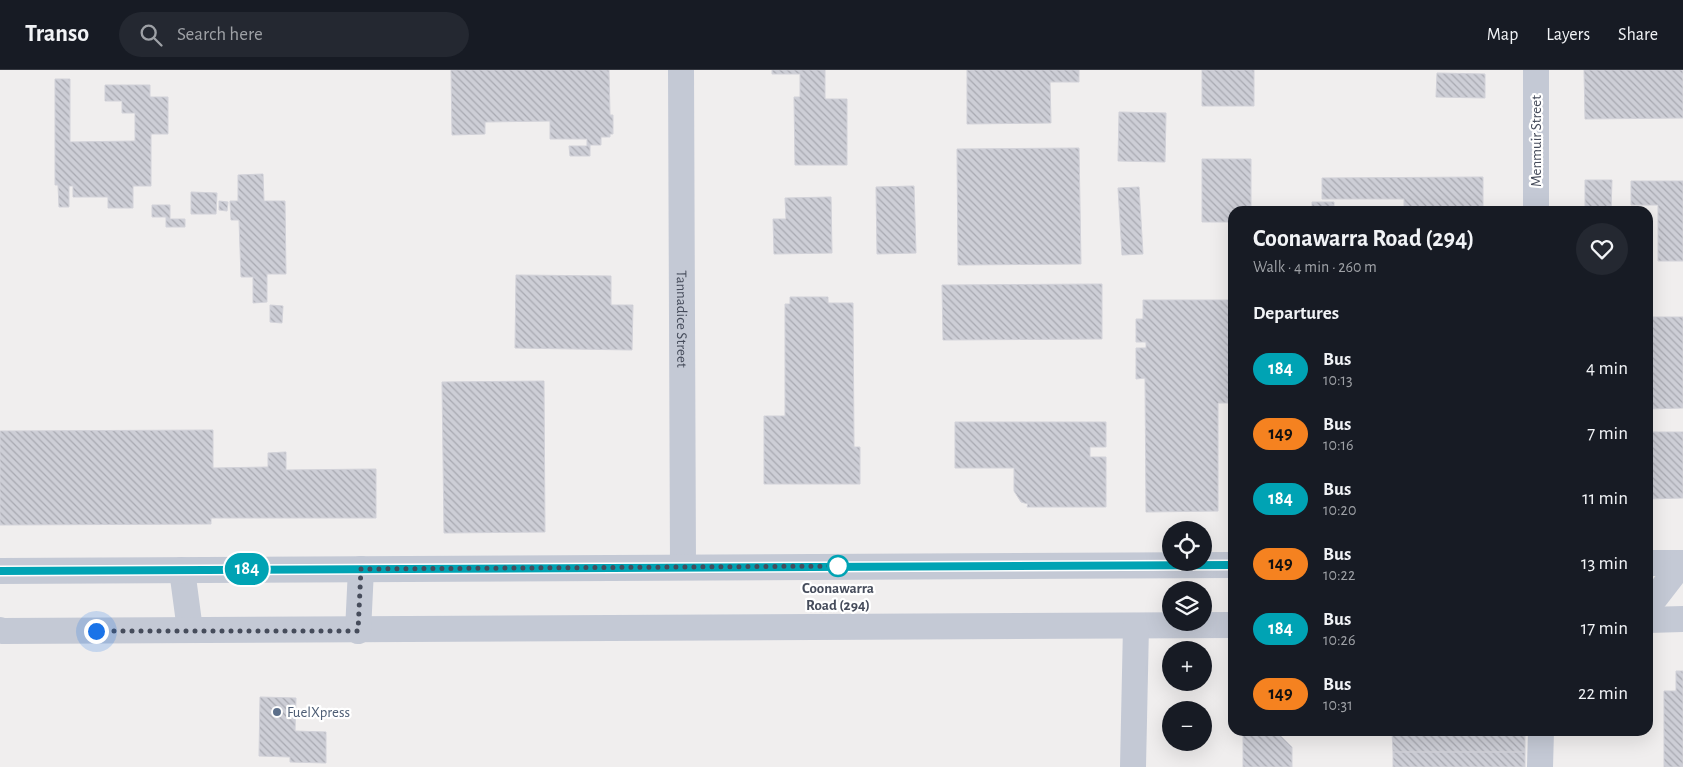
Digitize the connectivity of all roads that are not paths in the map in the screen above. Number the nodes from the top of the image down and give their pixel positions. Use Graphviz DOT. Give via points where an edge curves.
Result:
graph roads {
  1 [pos="681,70"];
  2 [pos="1536,70"];
  3 [pos="1536,206"];
  4 [pos="1653,563"];
  5 [pos="1682,563"];
  6 [pos="1228,565"];
  7 [pos="683,567"];
  8 [pos="361,569"];
  9 [pos="182,570"];
  10 [pos="0,571"];
  11 [pos="1653,601"];
  12 [pos="1683,619"];
  13 [pos="1653,620"];
  14 [pos="1136,626"];
  15 [pos="1228,626"];
  16 [pos="0,630"];
  17 [pos="190,630"];
  18 [pos="358,631"];
  19 [pos="1541,736"];
  20 [pos="1133,767"];
  21 [pos="1540,767"];
  1 -- 7 [label="street, Tannadice Street"];
  2 -- 3 [label="street, Menmuir Street"];
  4 -- 5 [label="street"];
  5 -- 11 [label="street"];
  6 -- 7 [label="street"];
  7 -- 8 [label="street"];
  8 -- 9 [label="street"];
  8 -- 18 [label="street"];
  9 -- 10 [label="street"];
  9 -- 17 [label="street"];
  12 -- 13 [label="street"];
  14 -- 15 [label="street"];
  14 -- 18 [label="street"];
  14 -- 20 [label="street"];
  16 -- 17 [label="street"];
  17 -- 18 [label="street"];
  19 -- 21 [label="street"];
}
